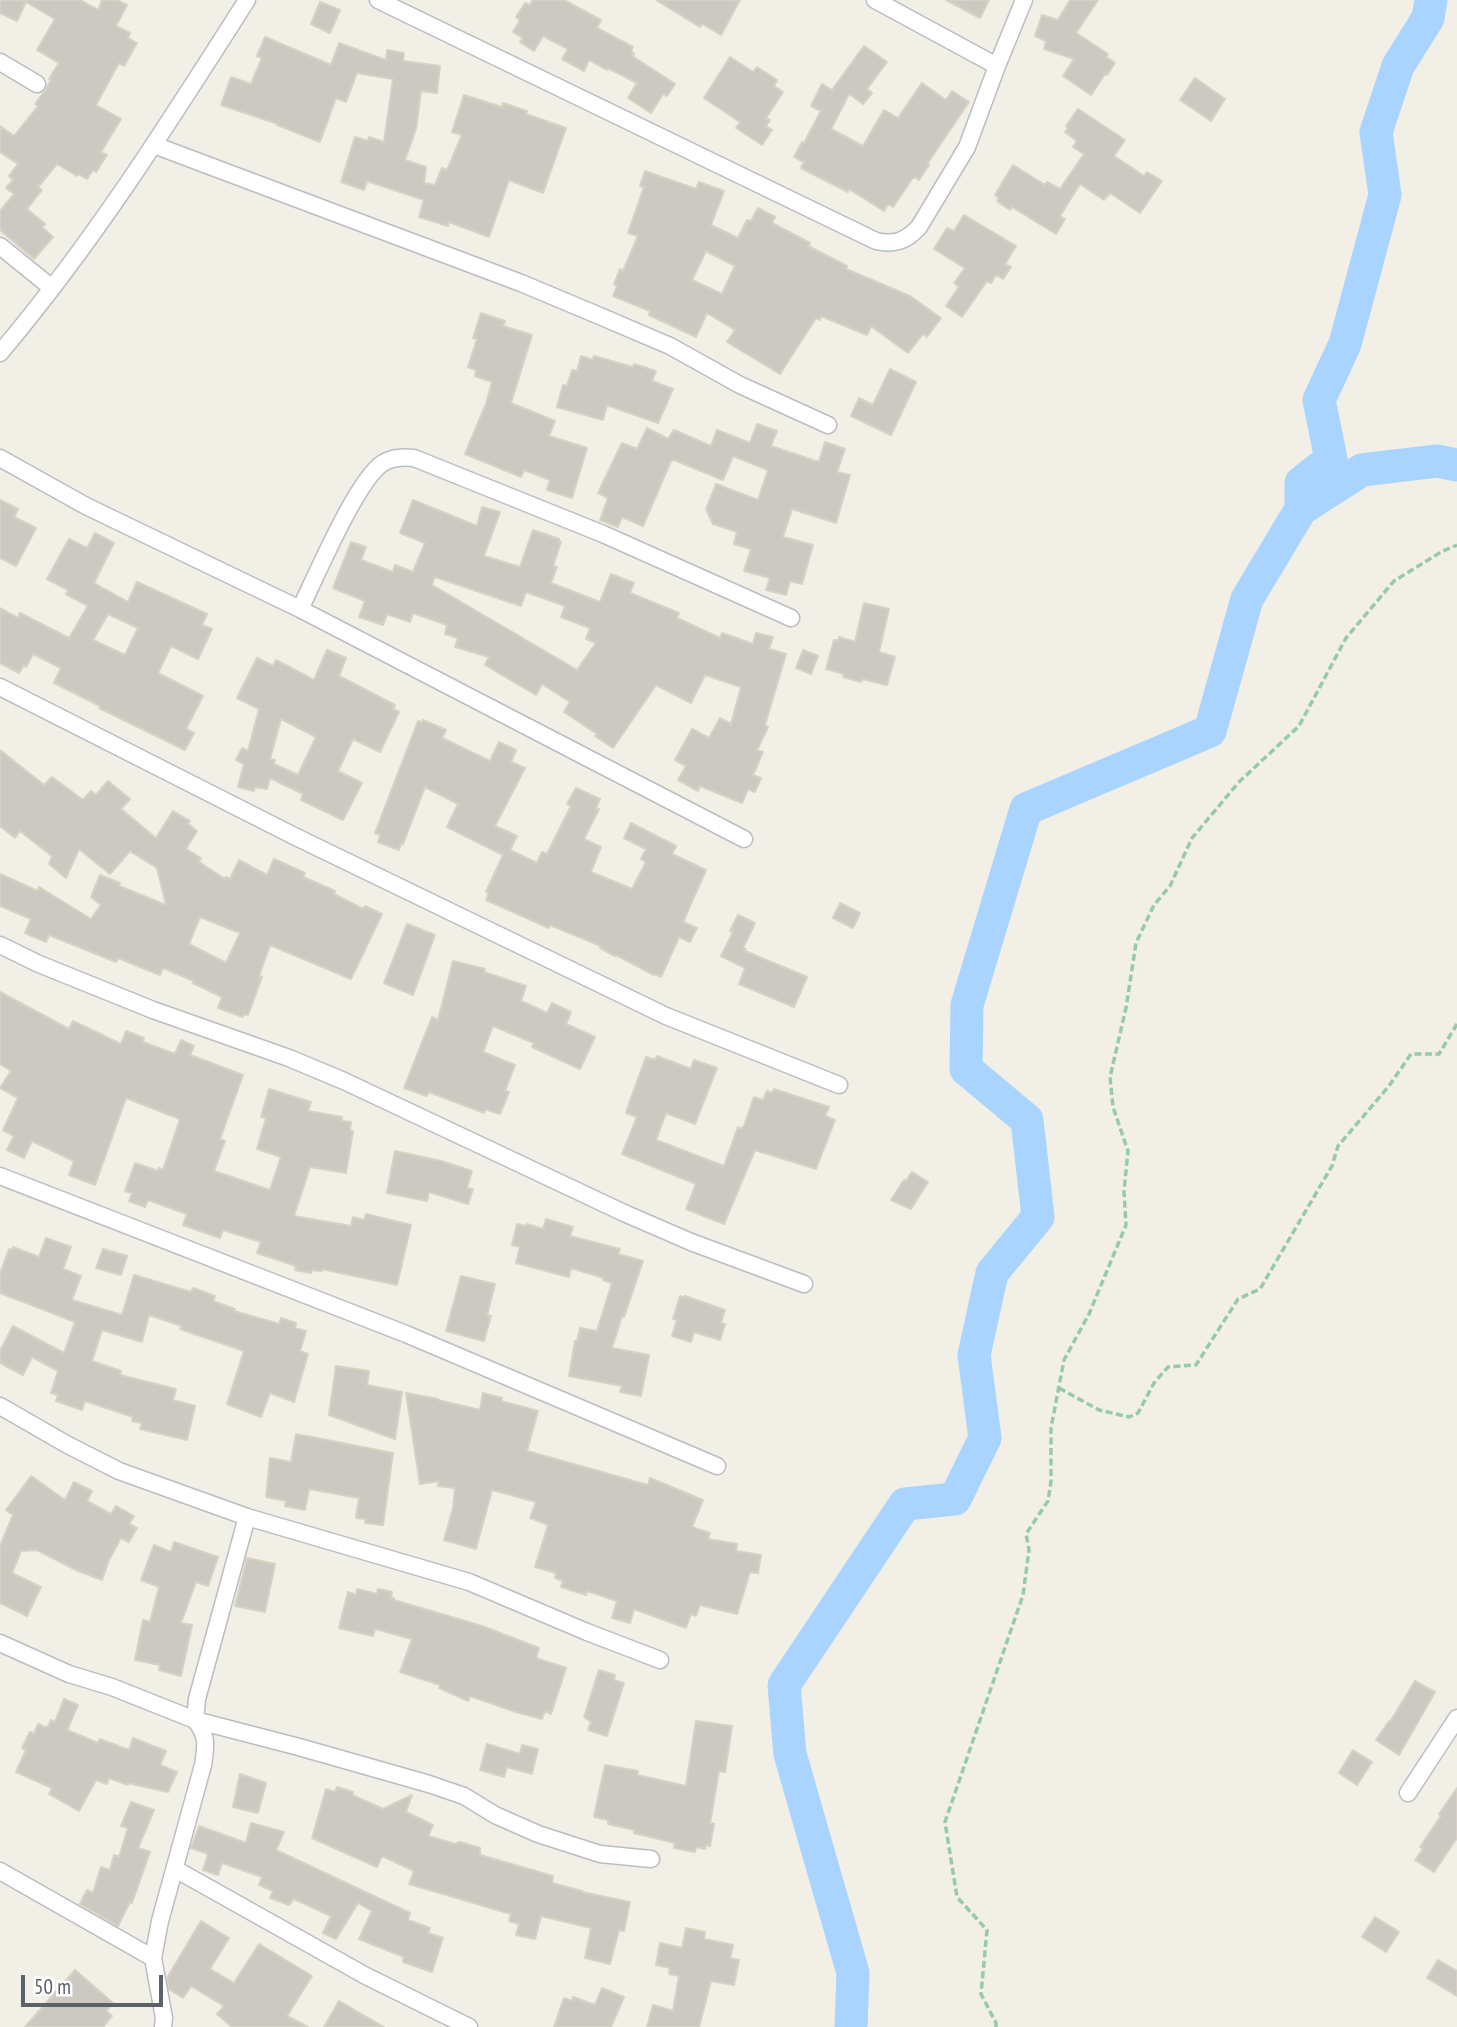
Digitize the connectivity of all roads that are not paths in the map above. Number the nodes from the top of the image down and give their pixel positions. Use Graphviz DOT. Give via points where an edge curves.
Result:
graph roads {
  1 [pos="247,0"];
  2 [pos="378,0"];
  3 [pos="875,0"];
  4 [pos="1024,0"];
  5 [pos="0,62"];
  6 [pos="997,66"];
  7 [pos="37,85"];
  8 [pos="154,145"];
  9 [pos="0,246"];
  10 [pos="52,288"];
  11 [pos="0,352"];
  12 [pos="828,425"];
  13 [pos="0,458"];
  14 [pos="300,610"];
  15 [pos="791,618"];
  16 [pos="0,687"];
  17 [pos="744,839"];
  18 [pos="0,945"];
  19 [pos="839,1085"];
  20 [pos="0,1176"];
  21 [pos="804,1284"];
  22 [pos="0,1406"];
  23 [pos="717,1466"];
  24 [pos="247,1517"];
  25 [pos="0,1643"];
  26 [pos="660,1660"];
  27 [pos="1457,1718"];
  28 [pos="195,1720"];
  29 [pos="1408,1793"];
  30 [pos="651,1859"];
  31 [pos="175,1869"];
  32 [pos="0,1871"];
  33 [pos="153,1958"];
  34 [pos="163,2027"];
  35 [pos="469,2027"];
  1 -- 8 [label="street"];
  2 -- 6 [label="street" via="888,243 910,237 919,227 967,147"];
  3 -- 6 [label="street"];
  4 -- 6 [label="street"];
  5 -- 7 [label="street"];
  8 -- 10 [label="street"];
  8 -- 12 [label="street" via="521,283 670,346 740,385"];
  9 -- 10 [label="street"];
  10 -- 11 [label="street"];
  13 -- 14 [label="street" via="86,506"];
  14 -- 15 [label="street" via="364,484 382,464 402,457 603,534"];
  14 -- 17 [label="street"];
  16 -- 19 [label="street" via="666,1016"];
  18 -- 21 [label="street" via="153,1010 344,1081 635,1218"];
  20 -- 23 [label="street" via="406,1334"];
  22 -- 24 [label="street" via="119,1471"];
  24 -- 26 [label="street" via="469,1581"];
  24 -- 28 [label="street" via="199,1690"];
  25 -- 28 [label="street" via="68,1674"];
  27 -- 29 [label="street"];
  28 -- 30 [label="street" via="429,1784 464,1796 538,1834 600,1854"];
  28 -- 31 [label="street" via="204,1731 203,1765"];
  31 -- 33 [label="street"];
  31 -- 35 [label="street" via="366,1976"];
  32 -- 33 [label="street"];
  33 -- 34 [label="street"];
}
